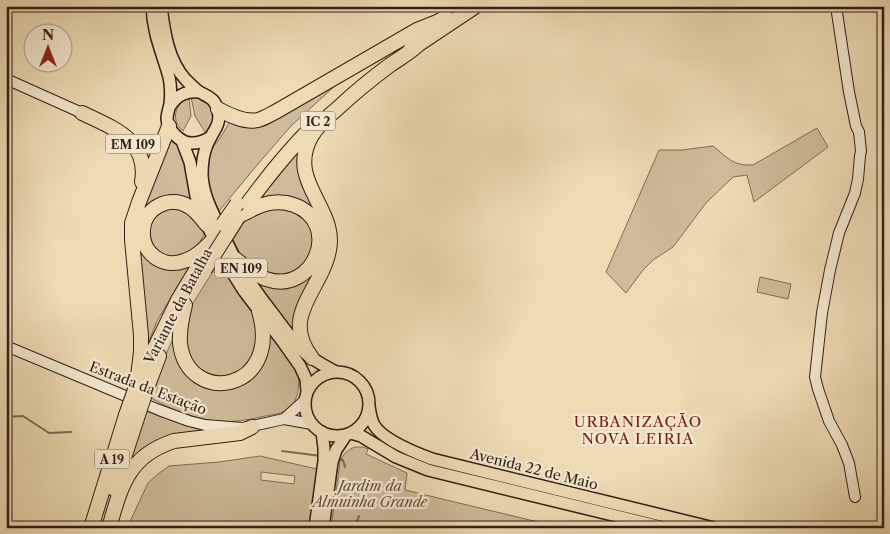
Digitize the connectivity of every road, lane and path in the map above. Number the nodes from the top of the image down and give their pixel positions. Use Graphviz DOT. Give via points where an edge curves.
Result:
graph roads {
  1 [pos="152,6"];
  2 [pos="161,6"];
  3 [pos="462,6"];
  4 [pos="476,6"];
  5 [pos="836,6"];
  6 [pos="437,22"];
  7 [pos="418,45"];
  8 [pos="6,79"];
  9 [pos="199,92"];
  10 [pos="170,106"];
  11 [pos="218,109"];
  12 [pos="82,113"];
  13 [pos="169,126"];
  14 [pos="210,137"];
  15 [pos="182,141"];
  16 [pos="139,202"];
  17 [pos="237,211"];
  18 [pos="207,225"];
  19 [pos="212,241"];
  20 [pos="234,258"];
  21 [pos="204,263"];
  22 [pos="185,304"];
  23 [pos="259,311"];
  24 [pos="6,346"];
  25 [pos="312,358"];
  26 [pos="334,371"];
  27 [pos="142,386"];
  28 [pos="305,396"];
  29 [pos="369,406"];
  30 [pos="284,419"];
  31 [pos="312,424"];
  32 [pos="252,427"];
  33 [pos="322,432"];
  34 [pos="348,434"];
  35 [pos="855,498"];
  36 [pos="107,506"];
  37 [pos="91,528"];
  38 [pos="102,528"];
  39 [pos="109,528"];
  40 [pos="315,528"];
  41 [pos="323,528"];
  42 [pos="666,528"];
  43 [pos="714,528"];
  1 -- 10 [label="main road" via="156,37 169,78"];
  2 -- 9 [label="main road" via="173,58 181,74"];
  3 -- 6 [label="highway"];
  4 -- 7 [label="highway, IC 2"];
  5 -- 35 [label="main road" via="860,156 855,193 839,233 830,270 815,377 829,421 847,458"];
  6 -- 11 [label="highway" via="417,30 260,120 244,120"];
  6 -- 17 [label="highway, Variante da Batalha" via="388,56 322,110 279,153"];
  7 -- 17 [label="highway, IC 2" via="382,68 322,118"];
  7 -- 25 [label="highway" via="326,118 308,145 305,158 307,180 330,233 325,264 301,314 301,340"];
  8 -- 12 [label="main road, EM 109"];
  9 -- 10 [label="main road" via="180,95"];
  9 -- 11 [label="main road" via="215,102"];
  10 -- 13 [label="main road"];
  11 -- 14 [label="main road, EN 109" via="219,124"];
  12 -- 16 [label="highway, EM 109" via="123,135 140,154 143,171"];
  13 -- 15 [label="main road, EN 109"];
  13 -- 16 [label="highway"];
  14 -- 15 [label="main road" via="197,143"];
  14 -- 20 [label="main road, EN 109" via="202,165 204,191"];
  15 -- 18 [label="main road, EN 109"];
  16 -- 27 [label="highway" via="131,230 141,335"];
  17 -- 19 [label="highway, Variante da Batalha, bridge"];
  17 -- 20 [label="highway" via="280,202 301,208 316,226 319,241 317,255 308,270 283,282 254,273"];
  17 -- 21 [label="highway, IC 2, bridge"];
  18 -- 19 [label="highway" via="189,206 176,202 160,204 149,214 143,228 144,242 156,259 170,263 193,257"];
  18 -- 23 [label="main road, EN 109" via="235,277"];
  19 -- 21 [label="highway, Variante da Batalha"];
  20 -- 25 [label="main road, EN 109" via="284,329"];
  21 -- 22 [label="highway, IC 2"];
  21 -- 27 [label="highway, Variante da Batalha" via="171,314"];
  22 -- 23 [label="highway" via="180,332 186,362 205,380 224,383 242,378 256,363 263,328"];
  22 -- 27 [label="highway, IC 2"];
  23 -- 28 [label="main road, EN 109" via="300,366 306,379"];
  24 -- 32 [label="main road, Estrada da Estação" via="189,421 216,427"];
  25 -- 26 [label="main road, EN 109"];
  26 -- 28 [label="main road" via="312,382"];
  26 -- 29 [label="main road" via="346,372 359,380 368,394"];
  27 -- 36 [label="highway, IC 2, bridge"];
  28 -- 30 [label="main road, Estrada da Estação"];
  28 -- 31 [label="main road" via="304,409"];
  29 -- 34 [label="main road" via="362,424"];
  29 -- 43 [label="main road, Avenida 22 de Maio" via="372,422 380,433 420,455"];
  30 -- 31 [label="main road, Estrada da Estação"];
  30 -- 32 [label="main road, Estrada da Estação"];
  31 -- 33 [label="main road"];
  32 -- 36 [label="highway" via="240,433 174,442 149,452"];
  33 -- 34 [label="main road" via="338,436"];
  33 -- 40 [label="main road" via="324,461"];
  34 -- 41 [label="main road" via="332,462"];
  34 -- 42 [label="main road, Avenida 22 de Maio" via="361,436 396,457 428,470"];
  36 -- 37 [label="highway"];
  36 -- 38 [label="highway"];
  36 -- 39 [label="highway"];
}
